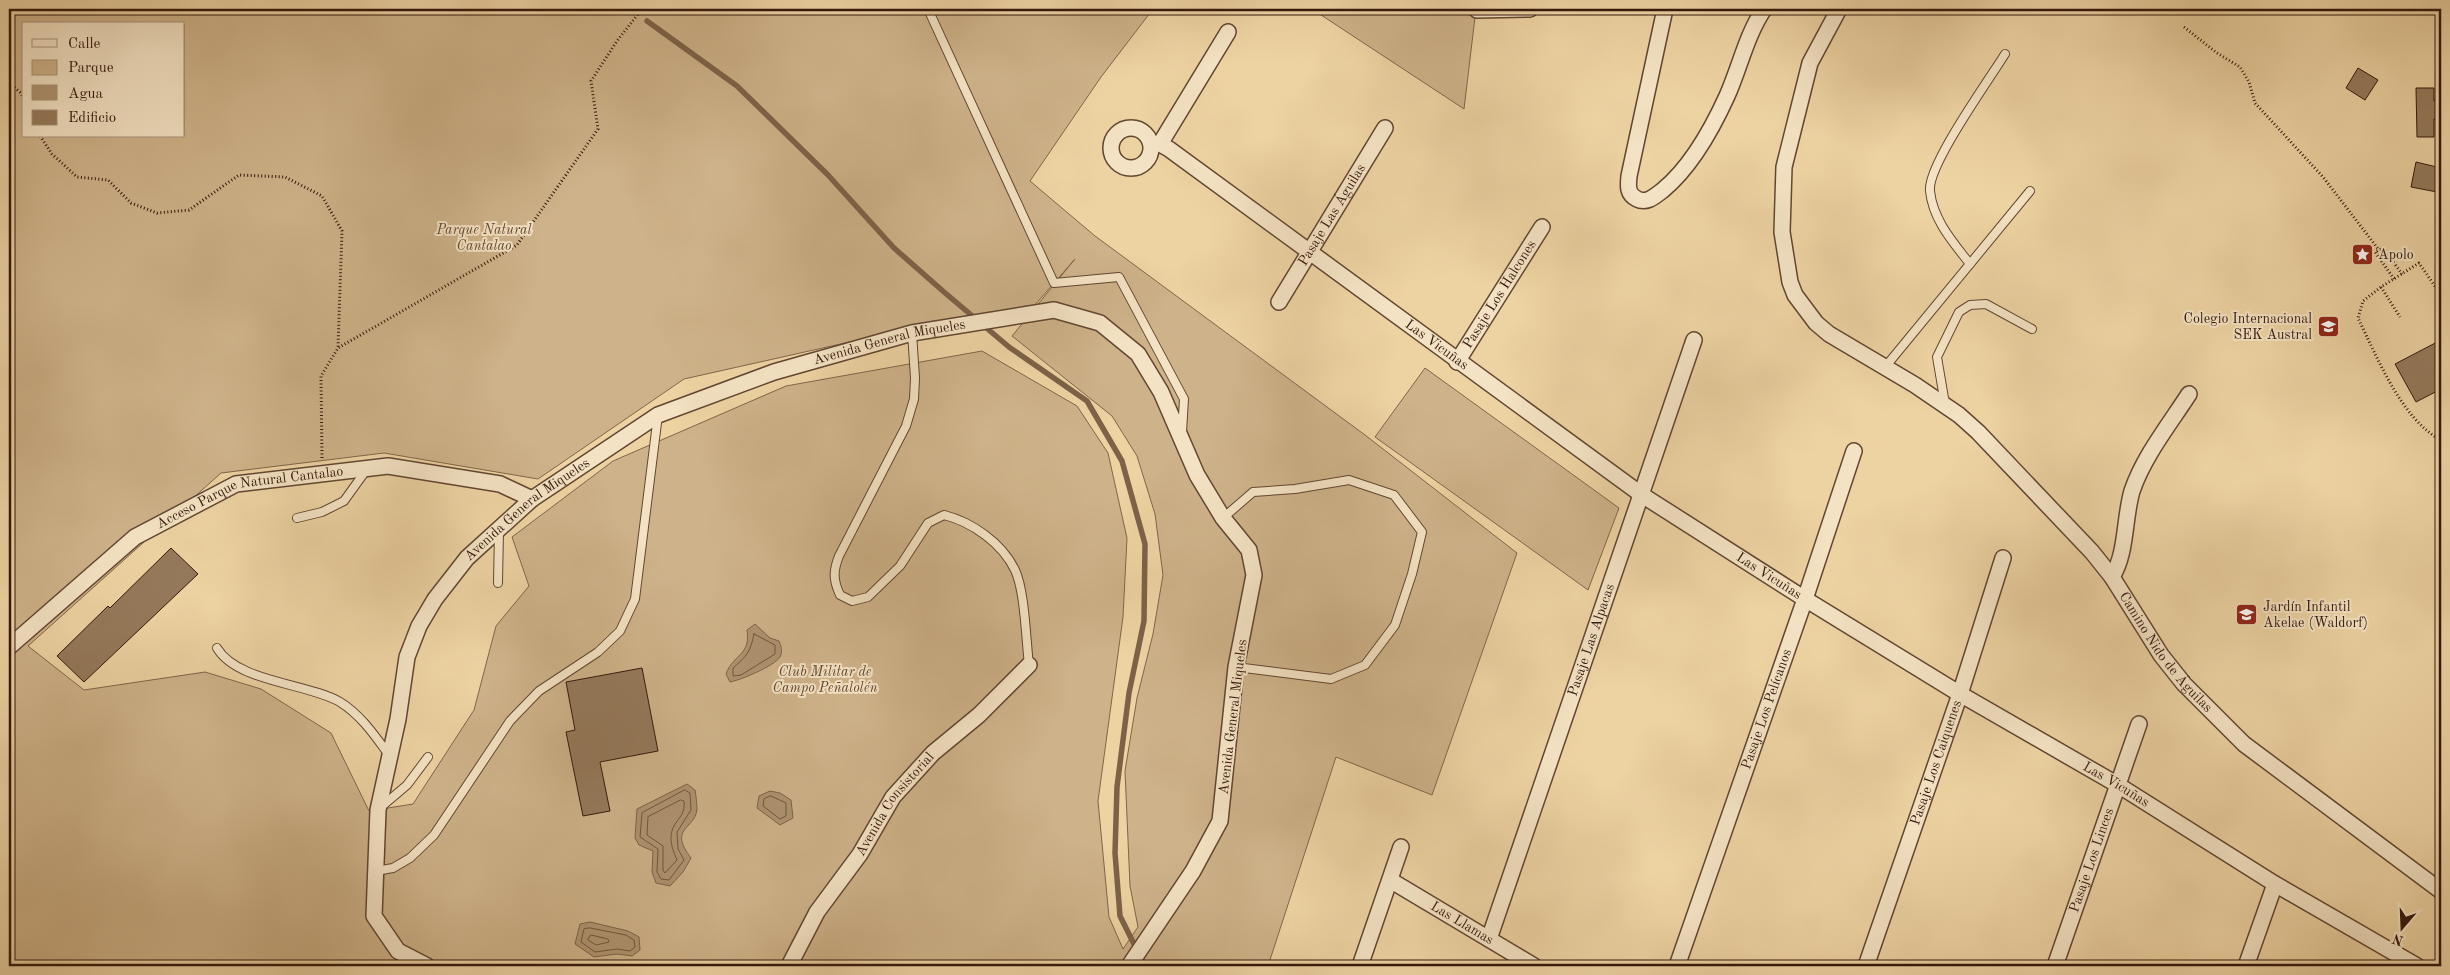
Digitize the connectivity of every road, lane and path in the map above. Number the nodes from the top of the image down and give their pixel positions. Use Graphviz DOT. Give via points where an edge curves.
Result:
graph roads {
  1 [pos="642,9"];
  2 [pos="928,9"];
  3 [pos="1530,9"];
  4 [pos="1665,9"];
  5 [pos="1764,9"];
  6 [pos="1839,9"];
  7 [pos="1477,10"];
  8 [pos="2184,27"];
  9 [pos="1228,32"];
  10 [pos="2005,54"];
  11 [pos="9,83"];
  12 [pos="22,95"];
  13 [pos="1385,128"];
  14 [pos="41,138"];
  15 [pos="2030,191"];
  16 [pos="1542,227"];
  17 [pos="2379,250"];
  18 [pos="1310,253"];
  19 [pos="1970,264"];
  20 [pos="2402,274"];
  21 [pos="2394,279"];
  22 [pos="2381,287"];
  23 [pos="2439,292"];
  24 [pos="1279,302"];
  25 [pos="2400,317"];
  26 [pos="2032,329"];
  27 [pos="912,333"];
  28 [pos="1694,340"];
  29 [pos="338,348"];
  30 [pos="1458,362"];
  31 [pos="1886,366"];
  32 [pos="2189,394"];
  33 [pos="1945,404"];
  34 [pos="658,416"];
  35 [pos="1181,439"];
  36 [pos="2441,440"];
  37 [pos="1854,451"];
  38 [pos="367,469"];
  39 [pos="322,474"];
  40 [pos="1642,495"];
  41 [pos="532,499"];
  42 [pos="297,518"];
  43 [pos="1223,518"];
  44 [pos="499,528"];
  45 [pos="2003,558"];
  46 [pos="2112,577"];
  47 [pos="498,582"];
  48 [pos="1805,599"];
  49 [pos="9,647"];
  50 [pos="217,648"];
  51 [pos="1028,665"];
  52 [pos="1236,667"];
  53 [pos="1960,694"];
  54 [pos="2139,724"];
  55 [pos="390,755"];
  56 [pos="428,757"];
  57 [pos="2118,785"];
  58 [pos="378,810"];
  59 [pos="1401,847"];
  60 [pos="376,871"];
  61 [pos="1390,880"];
  62 [pos="2275,884"];
  63 [pos="2441,891"];
  64 [pos="1489,939"];
  65 [pos="427,966"];
  66 [pos="789,966"];
  67 [pos="1129,966"];
  68 [pos="1360,966"];
  69 [pos="1534,966"];
  70 [pos="1677,966"];
  71 [pos="1866,966"];
  72 [pos="2055,966"];
  73 [pos="2246,966"];
  74 [pos="2417,966"];
  1 -- 29 [label="path" via="591,81 598,129 517,245"];
  2 -- 35 [label="lane" via="1054,283 1119,277 1184,399"];
  3 -- 7 [label="street"];
  4 -- 5 [label="street" via="1629,176 1632,196 1640,201 1650,200 1668,186 1696,152 1727,95 1742,50"];
  6 -- 31 [label="street, Camino Nido de Águilas" via="1810,63 1787,149 1782,189 1782,232 1790,282 1804,309 1829,334"];
  8 -- 17 [label="path" via="2240,67 2249,82 2255,103 2323,177"];
  9 -- 18 [label="street, Las Vicuñas" via="1155,144"];
  10 -- 19 [label="lane" via="1935,167 1929,189 1934,209 1947,234"];
  11 -- 12 [label="path"];
  13 -- 18 [label="street, Pasaje Las Águilas"];
  14 -- 29 [label="path" via="52,154 77,177 108,180 131,203 157,213 189,210 239,175 285,177 322,196 342,231"];
  15 -- 19 [label="lane"];
  16 -- 30 [label="street, Pasaje Los Halcones"];
  17 -- 20 [label="path" via="2383,248"];
  17 -- 21 [label="path" via="2375,252"];
  18 -- 24 [label="street, Pasaje Las Águilas"];
  18 -- 30 [label="street, Las Vicuñas"];
  19 -- 31 [label="lane"];
  20 -- 21 [label="path"];
  20 -- 23 [label="path" via="2419,263"];
  21 -- 22 [label="path"];
  22 -- 25 [label="path"];
  22 -- 36 [label="path" via="2363,301 2358,318 2406,411 2426,432"];
  26 -- 33 [label="lane" via="1986,304 1970,305 1959,312 1937,357"];
  27 -- 34 [label="street, Avenida General Miqueles" via="774,372"];
  27 -- 35 [label="street, Avenida General Miqueles" via="1054,310 1100,323 1138,354 1161,392"];
  27 -- 51 [label="lane" via="914,399 906,426 839,556 834,583 840,595 852,601 868,597 900,566 928,524 944,515 957,518 996,544 1015,570 1024,614"];
  28 -- 40 [label="street, Pasaje Las Alpacas"];
  29 -- 39 [label="path" via="321,376"];
  30 -- 40 [label="street, Las Vicuñas"];
  31 -- 33 [label="street, Camino Nido de Águilas"];
  32 -- 46 [label="street" via="2146,459 2137,479 2129,503 2119,561"];
  33 -- 46 [label="street, Camino Nido de Águilas" via="1978,432"];
  34 -- 41 [label="street, Avenida General Miqueles"];
  34 -- 60 [label="lane" via="635,599 620,631 598,652 538,692 510,721 434,835 410,858 393,868"];
  35 -- 43 [label="street, Avenida General Miqueles" via="1197,475"];
  37 -- 48 [label="street, Pasaje Los Pelícanos"];
  38 -- 39 [label="street, Acceso Parque Natural Cantalao"];
  38 -- 41 [label="street, Acceso Parque Natural Cantalao" via="388,466 500,484"];
  38 -- 42 [label="lane" via="344,501 322,512"];
  39 -- 49 [label="street, Acceso Parque Natural Cantalao" via="236,484 135,537"];
  40 -- 48 [label="street, Las Vicuñas"];
  40 -- 64 [label="street, Pasaje Las Alpacas"];
  41 -- 44 [label="street, Avenida General Miqueles"];
  43 -- 52 [label="street, Avenida General Miqueles" via="1249,550 1254,575"];
  43 -- 52 [label="lane" via="1253,492 1349,480 1394,495 1422,532 1395,625 1365,666 1330,679"];
  44 -- 47 [label="lane"];
  44 -- 55 [label="street, Avenida General Miqueles" via="468,558 435,599 420,626 407,657"];
  45 -- 53 [label="street, Pasaje Los Caiquenes"];
  46 -- 63 [label="street, Camino Nido de Águilas" via="2161,655 2184,684 2244,744"];
  48 -- 53 [label="street, Las Vicuñas"];
  48 -- 70 [label="street, Pasaje Los Pelícanos"];
  50 -- 55 [label="lane" via="222,657 245,670 340,702 361,718"];
  51 -- 66 [label="street, Avenida Consistorial" via="979,715 932,753 893,797 860,854 817,912"];
  52 -- 67 [label="street, Avenida General Miqueles" via="1220,821 1193,871"];
  53 -- 57 [label="street, Las Vicuñas"];
  53 -- 71 [label="street, Pasaje Los Caiquenes"];
  54 -- 57 [label="street, Pasaje Los Linces"];
  55 -- 58 [label="street, Avenida General Miqueles"];
  56 -- 58 [label="lane" via="407,784"];
  57 -- 62 [label="street, Las Vicuñas"];
  57 -- 72 [label="street, Pasaje Los Linces"];
  58 -- 60 [label="street, Avenida General Miqueles"];
  59 -- 61 [label="street"];
  60 -- 65 [label="street, Avenida General Miqueles" via="374,916 398,951"];
  61 -- 64 [label="street, Las Llamas"];
  61 -- 68 [label="street"];
  62 -- 73 [label="street"];
  62 -- 74 [label="street, Las Vicuñas"];
  64 -- 69 [label="street, Las Llamas"];
}
